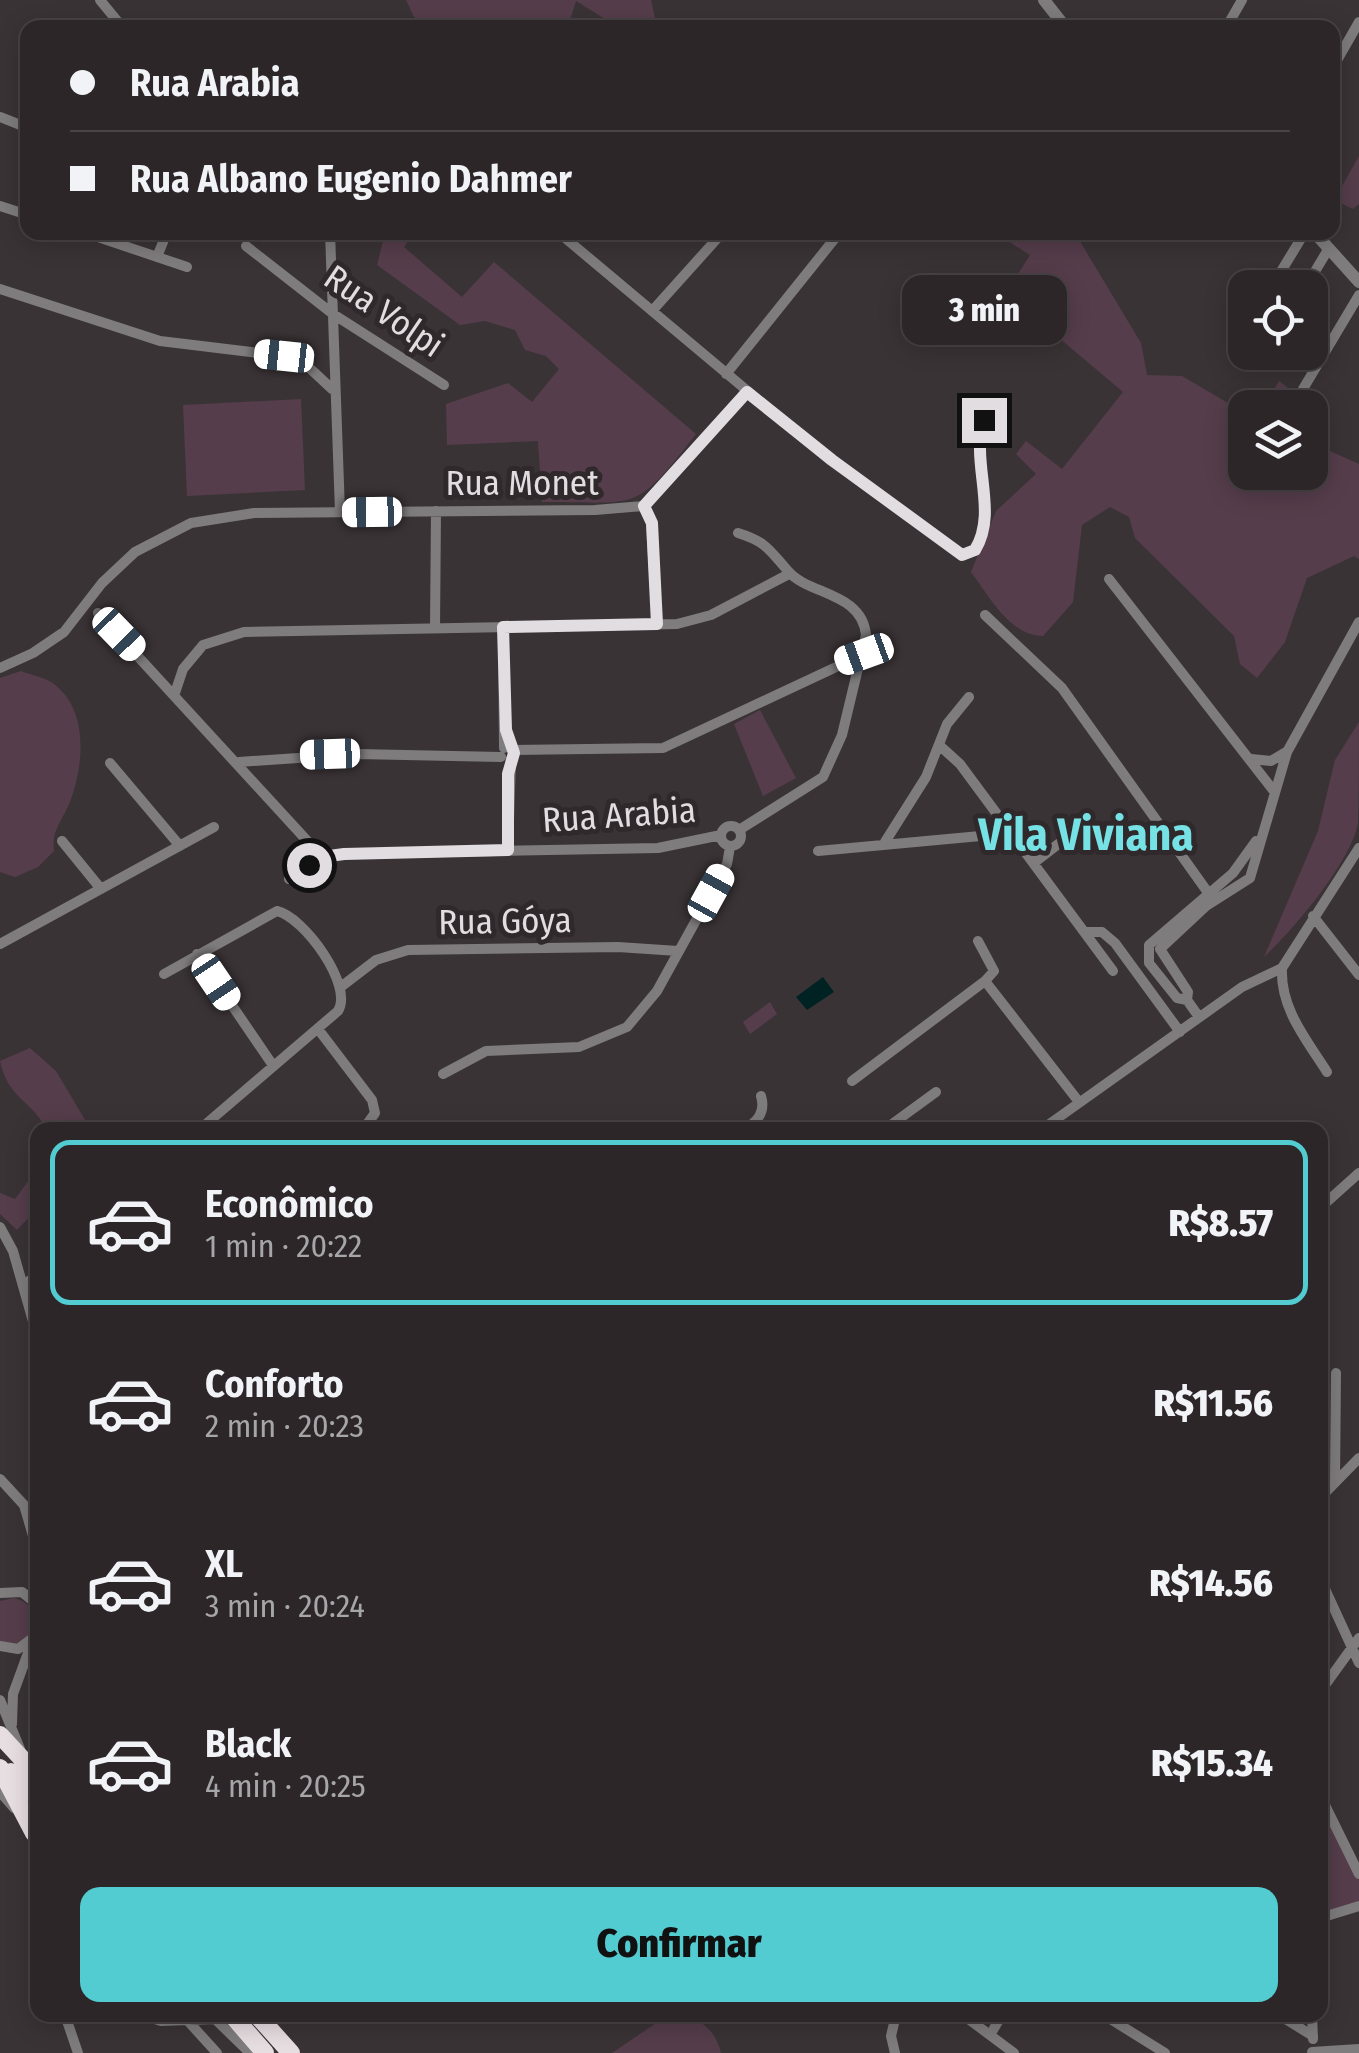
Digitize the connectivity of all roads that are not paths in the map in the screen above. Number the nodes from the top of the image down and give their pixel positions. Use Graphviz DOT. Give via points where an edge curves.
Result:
graph roads {
  1 [pos="100,0"];
  2 [pos="1044,0"];
  3 [pos="116,20"];
  4 [pos="1060,20"];
  5 [pos="1359,22"];
  6 [pos="1340,55"];
  7 [pos="106,240"];
  8 [pos="164,240"];
  9 [pos="330,240"];
  10 [pos="568,240"];
  11 [pos="716,240"];
  12 [pos="834,240"];
  13 [pos="1300,240"];
  14 [pos="1322,240"];
  15 [pos="246,246"];
  16 [pos="1329,248"];
  17 [pos="158,257"];
  18 [pos="187,267"];
  19 [pos="1282,270"];
  20 [pos="1316,270"];
  21 [pos="1359,282"];
  22 [pos="0,289"];
  23 [pos="1359,294"];
  24 [pos="652,311"];
  25 [pos="333,314"];
  26 [pos="726,374"];
  27 [pos="444,385"];
  28 [pos="332,389"];
  29 [pos="1303,389"];
  30 [pos="747,392"];
  31 [pos="984,420"];
  32 [pos="644,506"];
  33 [pos="436,511"];
  34 [pos="340,512"];
  35 [pos="738,533"];
  36 [pos="789,574"];
  37 [pos="1108,579"];
  38 [pos="98,613"];
  39 [pos="986,614"];
  40 [pos="1359,622"];
  41 [pos="657,624"];
  42 [pos="503,627"];
  43 [pos="435,628"];
  44 [pos="864,654"];
  45 [pos="0,668"];
  46 [pos="183,669"];
  47 [pos="160,677"];
  48 [pos="175,692"];
  49 [pos="969,697"];
  50 [pos="938,745"];
  51 [pos="1287,752"];
  52 [pos="509,753"];
  53 [pos="263,759"];
  54 [pos="1250,759"];
  55 [pos="239,762"];
  56 [pos="110,763"];
  57 [pos="252,776"];
  58 [pos="1273,790"];
  59 [pos="214,827"];
  60 [pos="739,830"];
  61 [pos="1013,833"];
  62 [pos="1070,834"];
  63 [pos="720,835"];
  64 [pos="1259,836"];
  65 [pos="62,841"];
  66 [pos="885,842"];
  67 [pos="180,846"];
  68 [pos="730,847"];
  69 [pos="508,850"];
  70 [pos="818,850"];
  71 [pos="1359,850"];
  72 [pos="322,857"];
  73 [pos="1242,861"];
  74 [pos="1035,862"];
  75 [pos="1194,870"];
  76 [pos="1250,878"];
  77 [pos="289,880"];
  78 [pos="1220,882"];
  79 [pos="101,889"];
  80 [pos="1226,894"];
  81 [pos="1210,898"];
  82 [pos="1313,916"];
  83 [pos="1087,932"];
  84 [pos="978,941"];
  85 [pos="0,944"];
  86 [pos="678,951"];
  87 [pos="198,954"];
  88 [pos="1282,968"];
  89 [pos="1113,971"];
  90 [pos="164,974"];
  91 [pos="1359,975"];
  92 [pos="985,981"];
  93 [pos="1184,984"];
  94 [pos="342,986"];
  95 [pos="1173,994"];
  96 [pos="1187,1000"];
  97 [pos="1198,1018"];
  98 [pos="318,1030"];
  99 [pos="1180,1032"];
  100 [pos="272,1064"];
  101 [pos="1327,1072"];
  102 [pos="443,1074"];
  103 [pos="852,1081"];
  104 [pos="936,1092"];
  105 [pos="761,1096"];
  106 [pos="1079,1102"];
  107 [pos="900,1118"];
  108 [pos="208,1122"];
  109 [pos="369,1122"];
  110 [pos="751,1122"];
  111 [pos="895,1122"];
  112 [pos="903,1122"];
  113 [pos="1052,1122"];
  114 [pos="1359,1173"];
  115 [pos="1328,1201"];
  116 [pos="0,1228"];
  117 [pos="30,1280"];
  118 [pos="23,1286"];
  119 [pos="30,1311"];
  120 [pos="1336,1373"];
  121 [pos="1359,1458"];
  122 [pos="0,1479"];
  123 [pos="1335,1481"];
  124 [pos="1328,1489"];
  125 [pos="30,1525"];
  126 [pos="0,1593"];
  127 [pos="1328,1593"];
  128 [pos="30,1598"];
  129 [pos="30,1641"];
  130 [pos="1355,1642"];
  131 [pos="0,1646"];
  132 [pos="30,1651"];
  133 [pos="1359,1663"];
  134 [pos="1328,1679"];
  135 [pos="0,1700"];
  136 [pos="6,1730"];
  137 [pos="0,1764"];
  138 [pos="30,1767"];
  139 [pos="0,1792"];
  140 [pos="30,1792"];
  141 [pos="1328,1810"];
  142 [pos="30,1822"];
  143 [pos="30,1826"];
  144 [pos="1359,1874"];
  145 [pos="1359,1906"];
  146 [pos="1328,1916"];
  147 [pos="67,2022"];
  148 [pos="190,2022"];
  149 [pos="224,2022"];
  150 [pos="226,2022"];
  151 [pos="263,2022"];
  152 [pos="894,2022"];
  153 [pos="973,2022"];
  154 [pos="998,2022"];
  155 [pos="1115,2022"];
  156 [pos="1290,2022"];
  157 [pos="1312,2022"];
  158 [pos="990,2034"];
  159 [pos="1312,2036"];
  160 [pos="1359,2049"];
  161 [pos="1312,2052"];
  162 [pos="78,2053"];
  163 [pos="217,2053"];
  164 [pos="250,2053"];
  165 [pos="265,2053"];
  166 [pos="291,2053"];
  167 [pos="896,2053"];
  168 [pos="1014,2053"];
  169 [pos="1165,2053"];
  1 -- 3 [label="street"];
  2 -- 4 [label="street"];
  5 -- 6 [label="street"];
  7 -- 17 [label="street"];
  8 -- 17 [label="street"];
  9 -- 25 [label="street"];
  10 -- 24 [label="street"];
  11 -- 24 [label="street"];
  12 -- 26 [label="street"];
  13 -- 19 [label="street"];
  14 -- 16 [label="street"];
  15 -- 25 [label="street, Rua Volpi"];
  16 -- 20 [label="street"];
  16 -- 21 [label="street"];
  17 -- 18 [label="street"];
  22 -- 28 [label="street" via="160,341 302,361"];
  23 -- 29 [label="street"];
  24 -- 26 [label="street"];
  25 -- 27 [label="street, Rua Volpi"];
  25 -- 28 [label="street"];
  26 -- 30 [label="street"];
  28 -- 34 [label="street"];
  30 -- 31 [label="street" via="962,555 975,550 984,525 978,449"];
  30 -- 32 [label="street, Rua Monet"];
  32 -- 33 [label="street, Rua Monet"];
  32 -- 41 [label="street" via="652,523"];
  33 -- 34 [label="street, Rua Monet"];
  33 -- 43 [label="street"];
  34 -- 45 [label="street, Rua Monet" via="254,513 175,529 114,569 49,644"];
  35 -- 36 [label="street" via="775,551"];
  36 -- 41 [label="street" via="711,615"];
  36 -- 44 [label="street" via="854,610 865,626"];
  37 -- 54 [label="street"];
  38 -- 47 [label="street"];
  39 -- 75 [label="street" via="1062,688"];
  40 -- 51 [label="street"];
  41 -- 42 [label="street"];
  42 -- 43 [label="street"];
  42 -- 52 [label="street"];
  43 -- 46 [label="street" via="227,634 203,645"];
  44 -- 52 [label="street" via="677,744 650,751"];
  44 -- 60 [label="street, Rua Arabia" via="824,776"];
  46 -- 47 [label="street"];
  46 -- 48 [label="street"];
  47 -- 48 [label="street"];
  48 -- 55 [label="street"];
  49 -- 50 [label="street"];
  50 -- 61 [label="street"];
  50 -- 66 [label="street"];
  51 -- 54 [label="street" via="1271,761"];
  51 -- 58 [label="street"];
  52 -- 53 [label="street"];
  52 -- 69 [label="street"];
  53 -- 55 [label="street"];
  53 -- 57 [label="street"];
  54 -- 58 [label="street"];
  55 -- 57 [label="street"];
  56 -- 67 [label="street"];
  57 -- 72 [label="street"];
  58 -- 64 [label="street"];
  59 -- 67 [label="street"];
  60 -- 63 [label="street, Rua Arabia" via="728,826"];
  60 -- 68 [label="street, Rua Arabia" via="740,841"];
  61 -- 66 [label="street"];
  61 -- 74 [label="street"];
  62 -- 74 [label="street"];
  63 -- 68 [label="street, Rua Arabia"];
  63 -- 69 [label="street, Rua Arabia" via="658,848"];
  64 -- 73 [label="street"];
  64 -- 76 [label="street"];
  65 -- 79 [label="street"];
  66 -- 70 [label="street"];
  67 -- 79 [label="street"];
  68 -- 86 [label="street"];
  69 -- 72 [label="street, Rua Arabia"];
  71 -- 82 [label="street"];
  72 -- 77 [label="street"];
  73 -- 76 [label="street"];
  73 -- 78 [label="street"];
  74 -- 83 [label="street"];
  75 -- 78 [label="street"];
  75 -- 81 [label="street"];
  76 -- 80 [label="street"];
  78 -- 80 [label="street"];
  78 -- 81 [label="street"];
  79 -- 85 [label="street"];
  80 -- 81 [label="street"];
  81 -- 93 [label="street" via="1160,949"];
  81 -- 95 [label="street" via="1149,945 1146,953"];
  82 -- 88 [label="street"];
  82 -- 91 [label="street"];
  83 -- 89 [label="street"];
  83 -- 99 [label="street" via="1102,932 1115,943"];
  84 -- 92 [label="street" via="993,962"];
  86 -- 94 [label="street, Rua Góya" via="408,950 376,960"];
  86 -- 102 [label="street" via="645,1010 609,1037 579,1046 486,1050"];
  87 -- 90 [label="street"];
  87 -- 94 [label="street" via="267,913 286,914 305,929"];
  87 -- 100 [label="street"];
  88 -- 97 [label="street"];
  88 -- 101 [label="street" via="1290,1012"];
  92 -- 103 [label="street"];
  92 -- 106 [label="street"];
  93 -- 95 [label="street"];
  93 -- 96 [label="street"];
  94 -- 98 [label="street" via="342,1005"];
  95 -- 96 [label="street"];
  96 -- 97 [label="street"];
  97 -- 99 [label="street"];
  98 -- 100 [label="street"];
  98 -- 109 [label="street" via="372,1100"];
  99 -- 106 [label="street"];
  100 -- 108 [label="street"];
  104 -- 107 [label="street"];
  105 -- 110 [label="street" via="762,1112"];
  106 -- 113 [label="street"];
  107 -- 111 [label="street"];
  107 -- 112 [label="street"];
  114 -- 115 [label="street"];
  116 -- 118 [label="street"];
  117 -- 118 [label="street"];
  118 -- 119 [label="street"];
  120 -- 123 [label="street"];
  121 -- 123 [label="street"];
  122 -- 125 [label="street" via="24,1505"];
  123 -- 124 [label="street"];
  126 -- 128 [label="street"];
  127 -- 130 [label="street"];
  129 -- 131 [label="street" via="18,1649"];
  130 -- 133 [label="street"];
  130 -- 134 [label="street"];
  132 -- 136 [label="street"];
  135 -- 136 [label="street"];
  136 -- 138 [label="highway"];
  137 -- 140 [label="highway"];
  137 -- 142 [label="highway"];
  139 -- 143 [label="street"];
  141 -- 144 [label="street"];
  145 -- 146 [label="street"];
  147 -- 162 [label="street"];
  148 -- 163 [label="street"];
  149 -- 164 [label="street"];
  150 -- 165 [label="highway"];
  151 -- 166 [label="highway"];
  152 -- 167 [label="street"];
  153 -- 158 [label="street"];
  154 -- 158 [label="street"];
  155 -- 169 [label="street"];
  156 -- 159 [label="street"];
  157 -- 159 [label="street"];
  158 -- 168 [label="street"];
  159 -- 161 [label="street"];
  160 -- 161 [label="street"];
}
